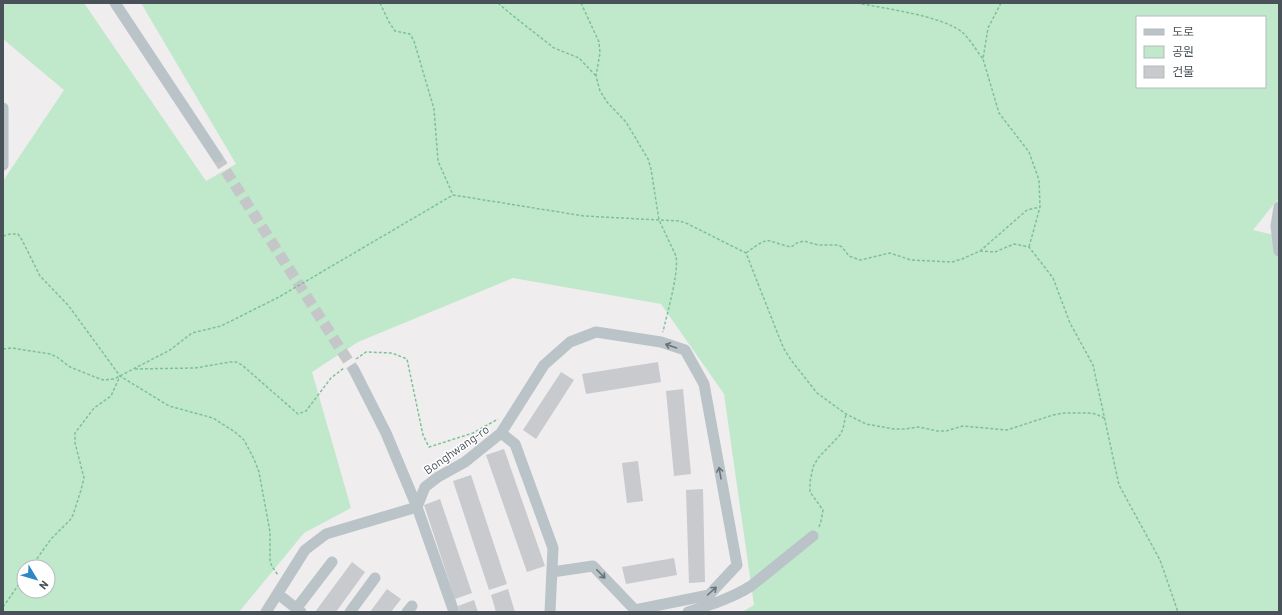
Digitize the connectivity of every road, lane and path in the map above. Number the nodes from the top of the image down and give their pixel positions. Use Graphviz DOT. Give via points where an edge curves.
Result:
graph roads {
  1 [pos="115,3"];
  2 [pos="380,3"];
  3 [pos="498,3"];
  4 [pos="581,3"];
  5 [pos="857,3"];
  6 [pos="1001,3"];
  7 [pos="983,59"];
  8 [pos="596,76"];
  9 [pos="3,108"];
  10 [pos="217,156"];
  11 [pos="3,165"];
  12 [pos="453,195"];
  13 [pos="1040,207"];
  14 [pos="1279,207"];
  15 [pos="659,220"];
  16 [pos="3,236"];
  17 [pos="1029,247"];
  18 [pos="980,251"];
  19 [pos="1279,251"];
  20 [pos="746,253"];
  21 [pos="661,342"];
  22 [pos="3,349"];
  23 [pos="352,365"];
  24 [pos="133,369"];
  25 [pos="120,376"];
  26 [pos="846,414"];
  27 [pos="1104,418"];
  28 [pos="510,420"];
  29 [pos="501,433"];
  30 [pos="418,507"];
  31 [pos="814,536"];
  32 [pos="37,559"];
  33 [pos="332,562"];
  34 [pos="552,572"];
  35 [pos="375,578"];
  36 [pos="287,580"];
  37 [pos="16,588"];
  38 [pos="278,594"];
  39 [pos="3,607"];
  40 [pos="298,610"];
  41 [pos="266,612"];
  42 [pos="350,612"];
  43 [pos="454,612"];
  44 [pos="550,612"];
  45 [pos="688,612"];
  46 [pos="1178,612"];
  1 -- 10 [label="street"];
  2 -- 12 [label="path" via="395,32 410,34 414,41 434,109 438,161"];
  3 -- 8 [label="path" via="554,48 579,58"];
  4 -- 8 [label="path" via="599,42"];
  5 -- 7 [label="path" via="943,22 962,32"];
  6 -- 7 [label="path" via="988,28"];
  7 -- 13 [label="path" via="999,112 1032,159 1039,180"];
  8 -- 15 [label="path" via="603,97 626,122 648,159"];
  9 -- 11 [label="street"];
  12 -- 15 [label="path" via="584,216"];
  12 -- 24 [label="path" via="279,297 221,326 192,333 170,350"];
  13 -- 17 [label="path"];
  13 -- 18 [label="path" via="1027,210"];
  14 -- 19 [label="street" via="1276,226"];
  15 -- 20 [label="path" via="686,223"];
  15 -- 21 [label="path" via="677,262"];
  16 -- 25 [label="path" via="18,234 40,276 68,305"];
  17 -- 18 [label="path" via="1014,244 995,252"];
  17 -- 27 [label="path" via="1052,278 1070,324 1093,365"];
  18 -- 20 [label="path" via="952,262 911,260 890,253 860,260 849,256 838,245 818,245 804,241 791,247 767,240"];
  20 -- 26 [label="path" via="784,349 817,393"];
  21 -- 28 [label="street" via="596,332 570,342 544,365"];
  34 -- 21 [label="street, one-way" via="593,566 635,610 709,595 737,566 704,384 684,350"];
  22 -- 25 [label="path" via="50,354 70,367 100,379 110,380"];
  23 -- 24 [label="path" via="331,378 306,411 298,414 236,362 195,368"];
  23 -- 28 [label="path" via="366,352 392,352 407,359 423,435 429,447 473,433 501,416"];
  23 -- 30 [label="street" via="386,433"];
  24 -- 25 [label="path"];
  25 -- 32 [label="path" via="111,396 98,404 80,424 75,443 84,478 82,490 70,520"];
  25 -- 36 [label="path" via="169,406 213,418 244,440 259,472 270,532 270,562 277,574"];
  26 -- 27 [label="path" via="877,427 919,427 937,431 963,426 1007,430 1064,413 1096,414"];
  26 -- 31 [label="path" via="840,435 813,467 810,492 823,514"];
  27 -- 46 [label="path" via="1119,485 1160,560"];
  28 -- 29 [label="street"];
  29 -- 30 [label="street, Bonghwang-ro" via="465,462 425,487"];
  29 -- 34 [label="street, Bonghwang-ro" via="515,444 553,548"];
  30 -- 36 [label="street" via="326,534 305,550"];
  30 -- 43 [label="street"];
  31 -- 45 [label="street" via="742,592"];
  33 -- 40 [label="street"];
  34 -- 44 [label="street, Bonghwang-ro"];
  35 -- 42 [label="street"];
  36 -- 38 [label="street"];
  37 -- 39 [label="path"];
  38 -- 40 [label="street"];
  38 -- 41 [label="street"];
}
